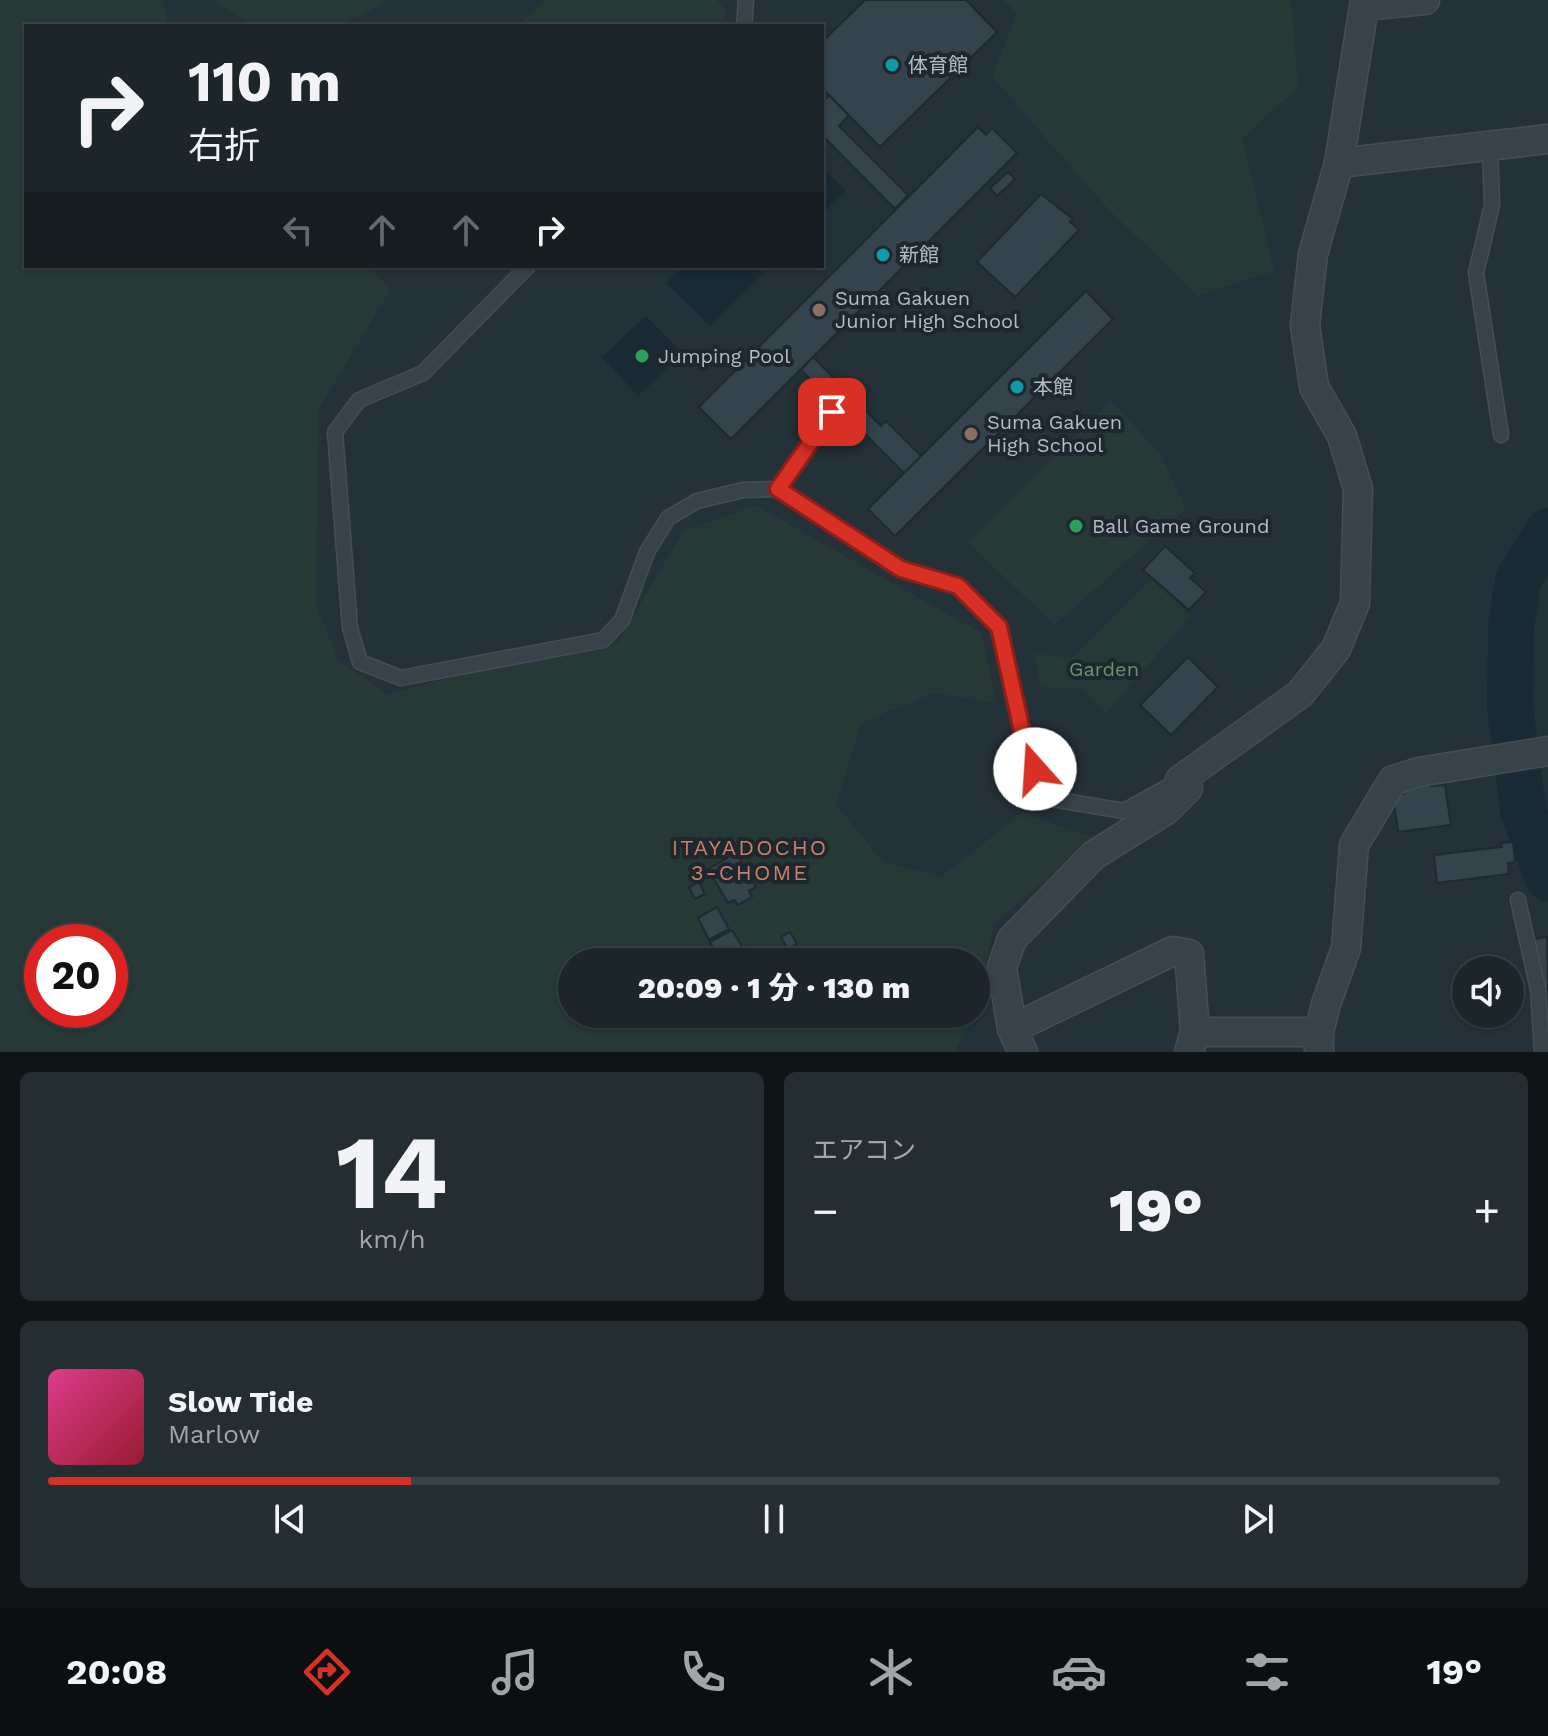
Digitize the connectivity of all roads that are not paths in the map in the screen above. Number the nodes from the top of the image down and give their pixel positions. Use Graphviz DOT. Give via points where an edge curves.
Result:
graph roads {
  1 [pos="746,0"];
  2 [pos="1425,0"];
  3 [pos="1365,3"];
  4 [pos="744,24"];
  5 [pos="1548,139"];
  6 [pos="1490,146"];
  7 [pos="1339,163"];
  8 [pos="526,268"];
  9 [pos="832,412"];
  10 [pos="1501,435"];
  11 [pos="778,489"];
  12 [pos="1548,751"];
  13 [pos="1180,780"];
  14 [pos="1518,900"];
  15 [pos="1017,1040"];
  16 [pos="1192,1042"];
  17 [pos="1319,1042"];
  18 [pos="1542,1052"];
  1 -- 4 [label="lane"];
  2 -- 3 [label="street"];
  3 -- 7 [label="street"];
  5 -- 6 [label="street"];
  6 -- 7 [label="street"];
  6 -- 10 [label="lane" via="1492,205 1476,273"];
  7 -- 13 [label="street" via="1313,254 1305,325 1314,387 1342,436 1358,489 1355,603 1336,649 1300,694"];
  8 -- 11 [label="lane" via="423,373 359,400 335,432 350,628 360,662 401,678 603,640 622,620 647,552 668,518 697,501 743,490"];
  9 -- 11 [label="lane"];
  11 -- 13 [label="lane" via="901,569 958,586 999,627 1024,740 1046,798 1124,811"];
  12 -- 17 [label="street" via="1393,780 1354,845 1346,948"];
  13 -- 15 [label="street" via="1188,788 1166,810 1094,855 1012,939 1002,967"];
  14 -- 18 [label="lane" via="1538,989"];
  15 -- 16 [label="street" via="1173,951 1189,954"];
  16 -- 17 [label="street"];
}
